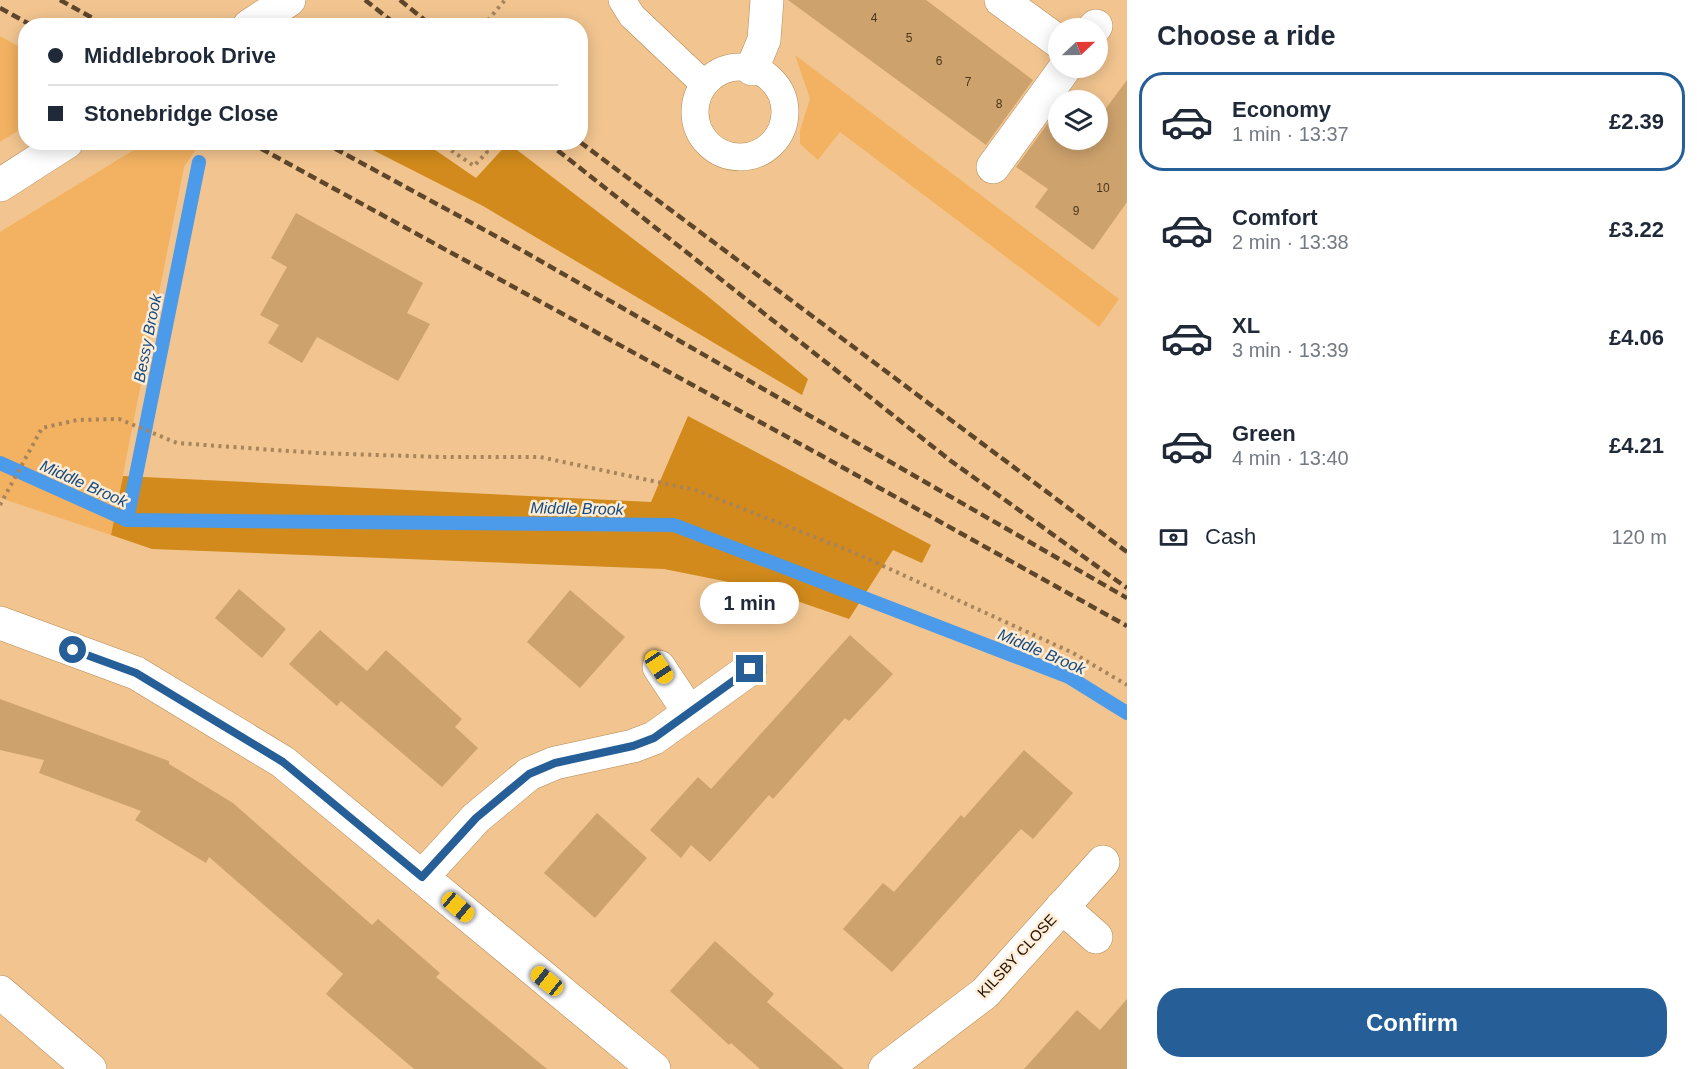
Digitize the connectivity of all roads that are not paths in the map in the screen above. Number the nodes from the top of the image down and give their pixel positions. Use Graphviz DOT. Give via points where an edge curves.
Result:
graph roads {
  1 [pos="289,0"];
  2 [pos="622,0"];
  3 [pos="767,0"];
  4 [pos="1001,0"];
  5 [pos="261,18"];
  6 [pos="1048,34"];
  7 [pos="752,69"];
  8 [pos="1058,78"];
  9 [pos="704,84"];
  10 [pos="55,150"];
  11 [pos="993,167"];
  12 [pos="0,185"];
  13 [pos="0,623"];
  14 [pos="659,667"];
  15 [pos="750,669"];
  16 [pos="689,712"];
  17 [pos="1102,862"];
  18 [pos="422,877"];
  19 [pos="1062,907"];
  20 [pos="1096,937"];
  21 [pos="0,992"];
  22 [pos="90,1069"];
  23 [pos="654,1069"];
  24 [pos="885,1069"];
  1 -- 5 [label="street"];
  2 -- 9 [label="lane" via="632,16"];
  3 -- 7 [label="street" via="764,40"];
  4 -- 6 [label="street"];
  7 -- 9 [label="lane" via="730,68"];
  7 -- 9 [label="lane" via="772,80 786,107 780,136 757,155 728,156 704,140 695,111"];
  8 -- 11 [label="street"];
  10 -- 12 [label="street"];
  13 -- 18 [label="street" via="146,679 283,762"];
  14 -- 16 [label="street"];
  15 -- 16 [label="street"];
  16 -- 18 [label="street" via="654,738 555,763 529,774 476,818"];
  17 -- 19 [label="street, KILSBY CLOSE"];
  18 -- 23 [label="street"];
  19 -- 20 [label="street, KILSBY CLOSE"];
  19 -- 24 [label="street, KILSBY CLOSE" via="985,993"];
  21 -- 22 [label="street"];
}
